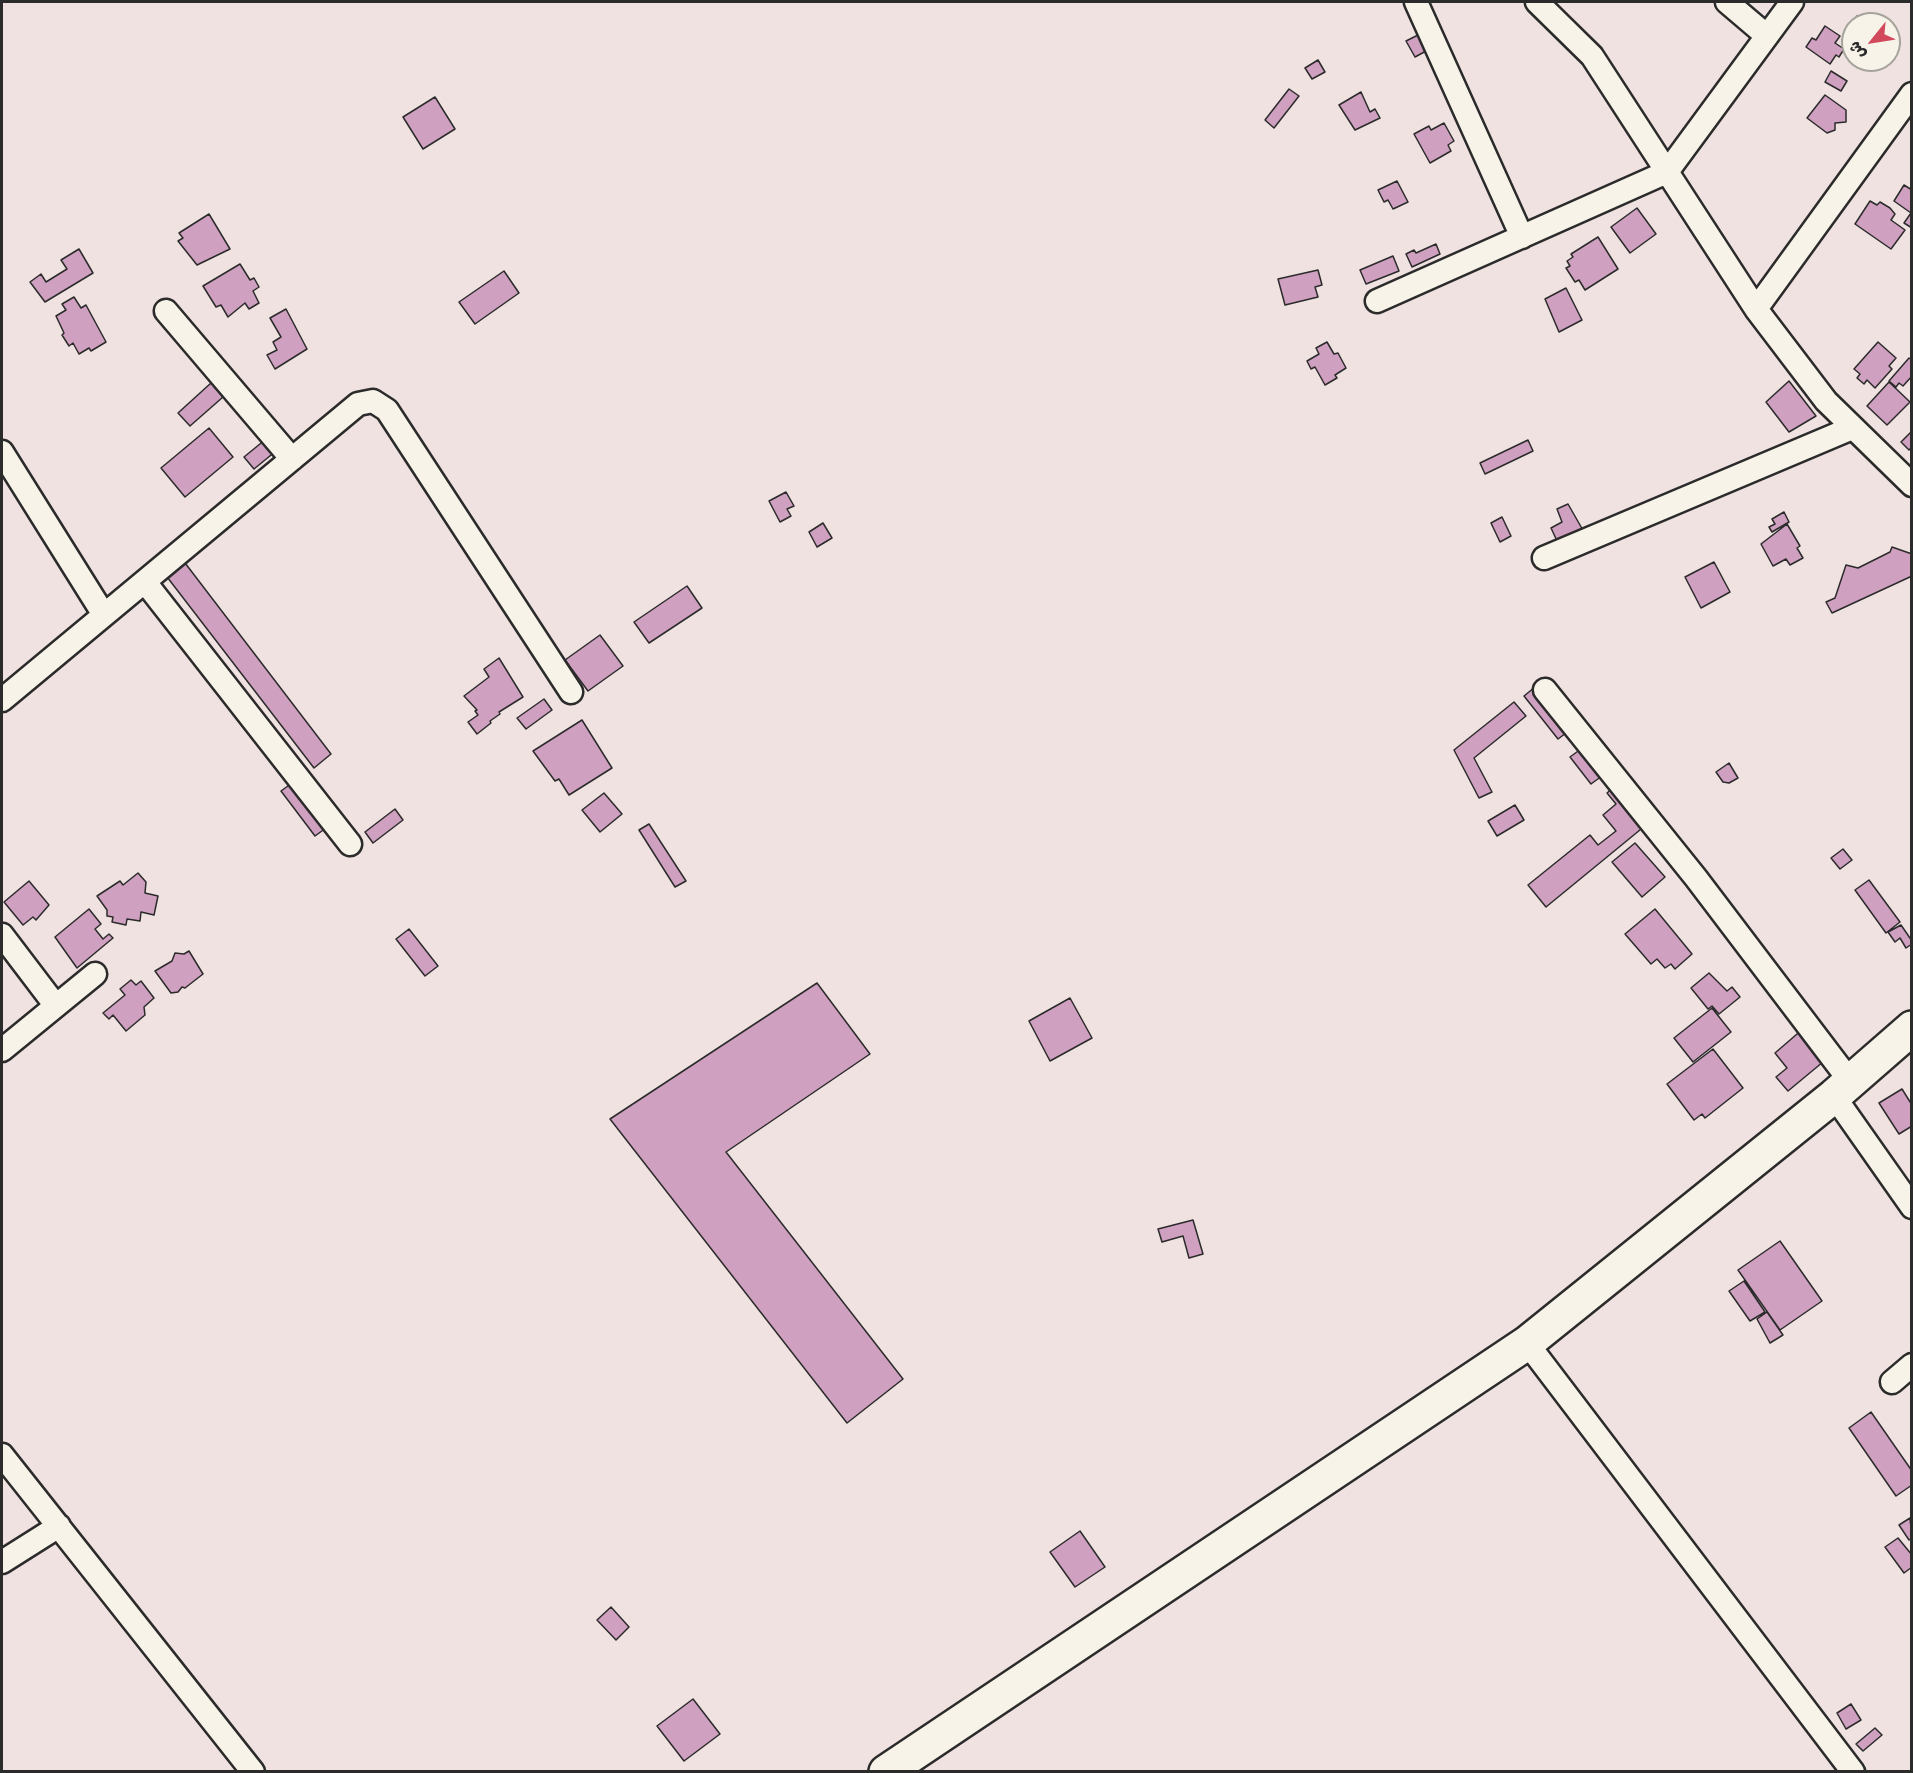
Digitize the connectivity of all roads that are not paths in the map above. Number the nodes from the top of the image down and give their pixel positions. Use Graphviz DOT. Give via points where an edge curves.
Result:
graph roads {
  1 [pos="1416,2"];
  2 [pos="1537,2"];
  3 [pos="1727,2"];
  4 [pos="1792,2"];
  5 [pos="1767,36"];
  6 [pos="1911,93"];
  7 [pos="1667,171"];
  8 [pos="1522,237"];
  9 [pos="1377,302"];
  10 [pos="1756,309"];
  11 [pos="166,311"];
  12 [pos="1852,428"];
  13 [pos="2,452"];
  14 [pos="292,459"];
  15 [pos="1911,485"];
  16 [pos="1544,558"];
  17 [pos="145,582"];
  18 [pos="104,615"];
  19 [pos="1545,690"];
  20 [pos="571,692"];
  21 [pos="2,700"];
  22 [pos="350,844"];
  23 [pos="2,935"];
  24 [pos="95,974"];
  25 [pos="56,1006"];
  26 [pos="1911,1028"];
  27 [pos="2,1050"];
  28 [pos="1842,1089"];
  29 [pos="1911,1207"];
  30 [pos="1527,1343"];
  31 [pos="1911,1365"];
  32 [pos="1892,1382"];
  33 [pos="2,1455"];
  34 [pos="59,1526"];
  35 [pos="2,1562"];
  36 [pos="253,1772"];
  37 [pos="886,1772"];
  38 [pos="1853,1772"];
  1 -- 8 [label="street"];
  2 -- 7 [label="street" via="1592,56"];
  3 -- 5 [label="street"];
  4 -- 5 [label="street"];
  5 -- 7 [label="street"];
  6 -- 10 [label="street"];
  7 -- 8 [label="street"];
  7 -- 10 [label="street"];
  8 -- 9 [label="street"];
  10 -- 12 [label="street"];
  11 -- 14 [label="street"];
  12 -- 15 [label="street"];
  12 -- 16 [label="street"];
  13 -- 18 [label="street"];
  14 -- 17 [label="street"];
  14 -- 20 [label="street" via="358,404 373,400 387,410"];
  17 -- 18 [label="street"];
  17 -- 22 [label="street"];
  18 -- 21 [label="street"];
  19 -- 28 [label="street" via="1696,878"];
  23 -- 25 [label="street"];
  24 -- 25 [label="street"];
  25 -- 27 [label="street"];
  26 -- 28 [label="main road"];
  28 -- 29 [label="street"];
  28 -- 30 [label="main road"];
  30 -- 37 [label="main road"];
  30 -- 38 [label="street"];
  31 -- 32 [label="street"];
  33 -- 34 [label="street"];
  34 -- 35 [label="street"];
  34 -- 36 [label="street"];
}
